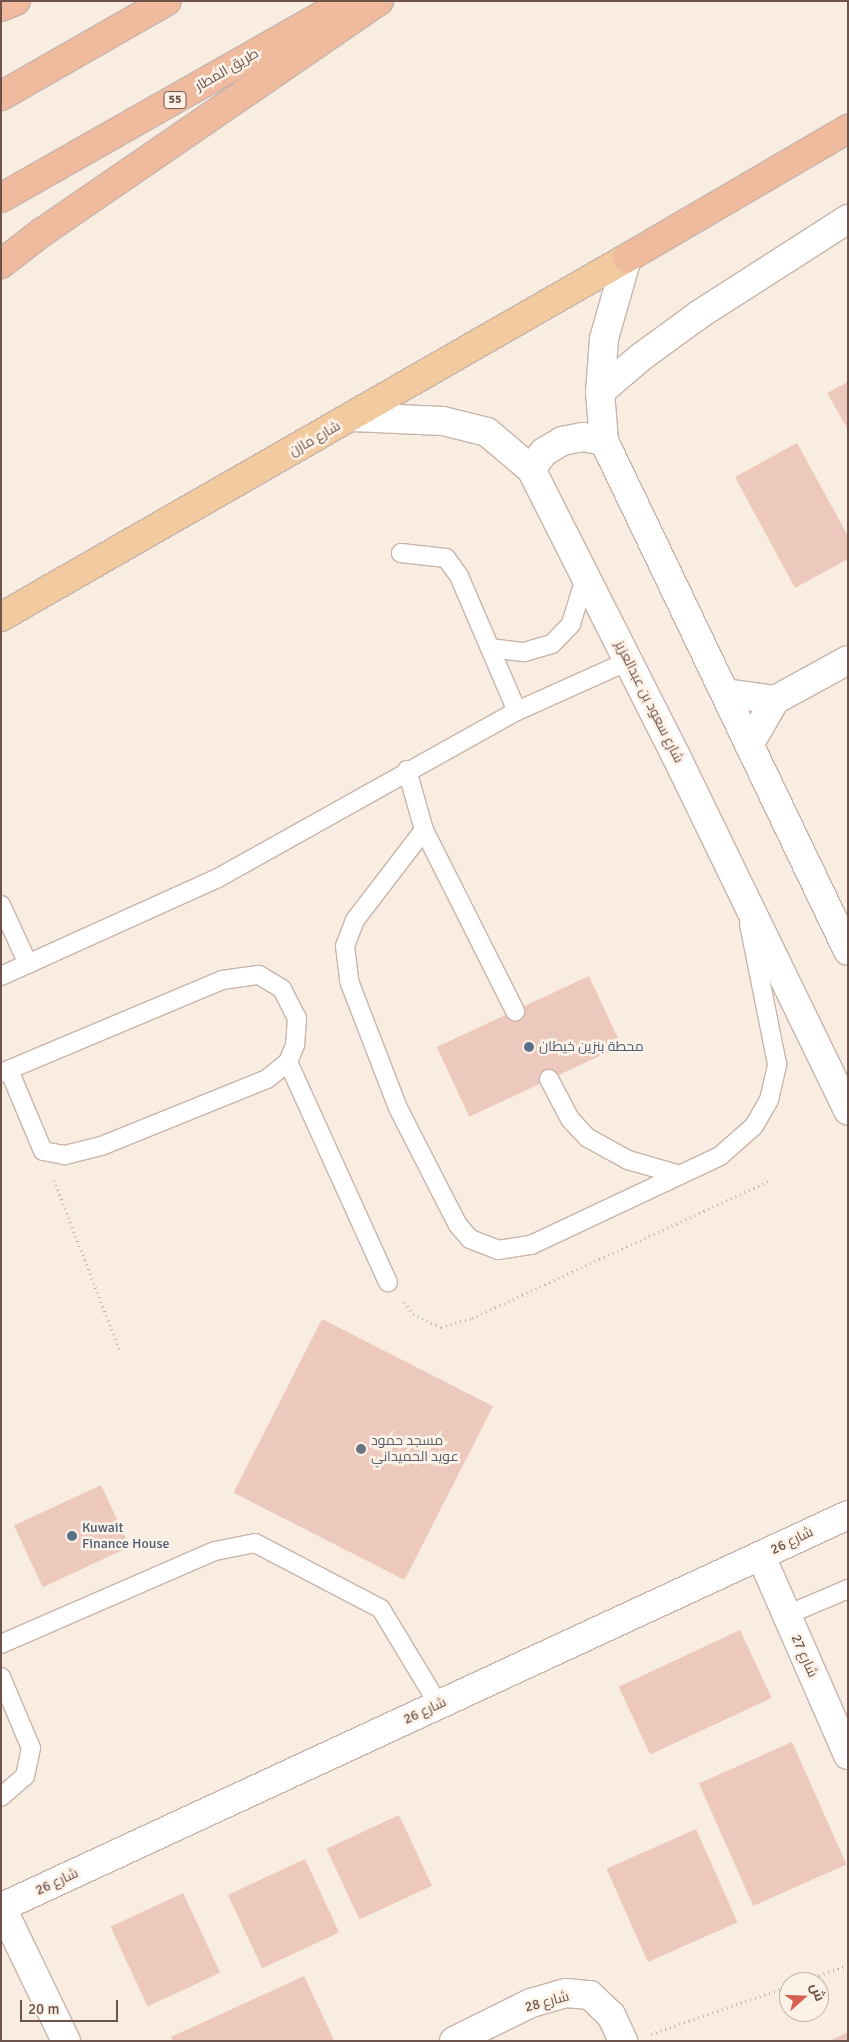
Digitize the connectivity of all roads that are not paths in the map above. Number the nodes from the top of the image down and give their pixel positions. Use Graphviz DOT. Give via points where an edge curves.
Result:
graph roads {
  1 [pos="16,1"];
  2 [pos="167,1"];
  3 [pos="348,1"];
  4 [pos="379,1"];
  5 [pos="1,6"];
  6 [pos="1,96"];
  7 [pos="848,129"];
  8 [pos="1,198"];
  9 [pos="848,219"];
  10 [pos="627,258"];
  11 [pos="1,264"];
  12 [pos="600,392"];
  13 [pos="353,417"];
  14 [pos="604,441"];
  15 [pos="531,469"];
  16 [pos="401,553"];
  17 [pos="586,575"];
  18 [pos="1,617"];
  19 [pos="490,648"];
  20 [pos="848,660"];
  21 [pos="628,661"];
  22 [pos="725,693"];
  23 [pos="775,700"];
  24 [pos="517,710"];
  25 [pos="749,745"];
  26 [pos="407,770"];
  27 [pos="424,830"];
  28 [pos="742,894"];
  29 [pos="1,905"];
  30 [pos="848,951"];
  31 [pos="28,964"];
  32 [pos="1,976"];
  33 [pos="515,1011"];
  34 [pos="288,1062"];
  35 [pos="5,1071"];
  36 [pos="837,1074"];
  37 [pos="549,1079"];
  38 [pos="848,1110"];
  39 [pos="680,1175"];
  40 [pos="388,1282"];
  41 [pos="848,1515"];
  42 [pos="761,1556"];
  43 [pos="848,1589"];
  44 [pos="787,1615"];
  45 [pos="1,1644"];
  46 [pos="1,1677"];
  47 [pos="439,1705"];
  48 [pos="848,1755"];
  49 [pos="1,1797"];
  50 [pos="2,1907"];
  51 [pos="632,2039"];
  52 [pos="66,2041"];
  53 [pos="454,2041"];
  1 -- 5 [label="highway"];
  2 -- 6 [label="highway"];
  3 -- 8 [label="highway, طريق المطار / 55"];
  4 -- 11 [label="highway" via="41,233"];
  7 -- 10 [label="highway"];
  9 -- 12 [label="street" via="700,314"];
  10 -- 12 [label="street" via="604,339"];
  10 -- 13 [label="main road, شارع مازن"];
  12 -- 14 [label="street"];
  13 -- 15 [label="street, شارع سعود بن عبدالعزيز" via="443,421 487,432"];
  13 -- 18 [label="main road, شارع مازن"];
  14 -- 15 [label="street" via="583,437 562,441 544,452"];
  14 -- 22 [label="street"];
  15 -- 17 [label="street, شارع سعود بن عبدالعزيز"];
  16 -- 19 [label="lane" via="446,558 459,576"];
  17 -- 19 [label="lane" via="571,624 552,644 524,652"];
  17 -- 21 [label="street, شارع سعود بن عبدالعزيز"];
  19 -- 24 [label="lane"];
  20 -- 23 [label="street"];
  21 -- 24 [label="lane"];
  21 -- 28 [label="street, شارع سعود بن عبدالعزيز"];
  22 -- 23 [label="street"];
  22 -- 25 [label="street"];
  23 -- 25 [label="street"];
  24 -- 26 [label="lane"];
  25 -- 30 [label="street"];
  26 -- 27 [label="lane"];
  26 -- 31 [label="lane" via="218,878"];
  27 -- 33 [label="lane"];
  27 -- 39 [label="lane" via="355,920 345,946 349,981 398,1108 458,1225 470,1239 498,1250 531,1245"];
  28 -- 36 [label="street, شارع سعود بن عبدالعزيز"];
  28 -- 39 [label="lane" via="777,1064 769,1100 754,1126 720,1156"];
  29 -- 31 [label="lane"];
  31 -- 32 [label="lane"];
  34 -- 35 [label="lane" via="267,1079 102,1146 64,1155 42,1152"];
  34 -- 35 [label="lane" via="295,1044 297,1018 282,989 259,975 222,980"];
  34 -- 40 [label="lane"];
  36 -- 38 [label="street, شارع سعود بن عبدالعزيز"];
  37 -- 39 [label="lane" via="570,1119 588,1138 628,1160"];
  41 -- 42 [label="street, شارع 26"];
  42 -- 44 [label="street, شارع 27"];
  42 -- 47 [label="street, شارع 26"];
  43 -- 44 [label="lane"];
  44 -- 48 [label="street, شارع 27"];
  45 -- 47 [label="lane" via="215,1551 254,1543 381,1609"];
  46 -- 49 [label="lane" via="31,1748 25,1776"];
  47 -- 50 [label="street, شارع 26"];
  50 -- 52 [label="street"];
  51 -- 53 [label="street, شارع 28" via="590,1995 566,1994 531,2003"];
}
